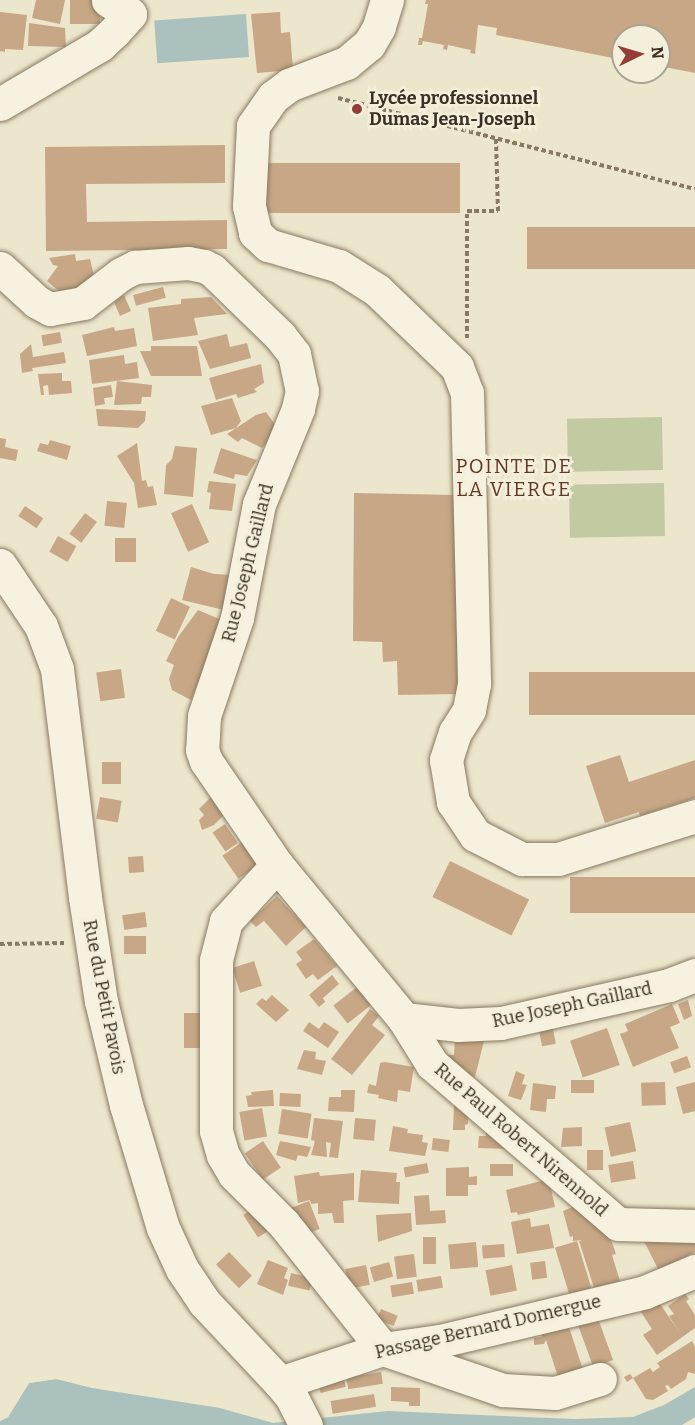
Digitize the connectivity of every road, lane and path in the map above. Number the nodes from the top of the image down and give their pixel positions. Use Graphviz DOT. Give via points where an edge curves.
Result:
graph roads {
  1 [pos="108,0"];
  2 [pos="387,0"];
  3 [pos="335,97"];
  4 [pos="0,104"];
  5 [pos="496,138"];
  6 [pos="695,189"];
  7 [pos="0,268"];
  8 [pos="467,348"];
  9 [pos="0,565"];
  10 [pos="695,816"];
  11 [pos="277,865"];
  12 [pos="91,939"];
  13 [pos="0,944"];
  14 [pos="695,975"];
  15 [pos="404,1019"];
  16 [pos="695,1227"];
  17 [pos="695,1271"];
  18 [pos="383,1349"];
  19 [pos="600,1379"];
  20 [pos="285,1390"];
  21 [pos="306,1425"];
  1 -- 4 [label="street" via="130,14 114,32 100,45"];
  2 -- 10 [label="street" via="379,27 369,44 354,57 289,85 273,97 254,126 249,206 255,233 268,245 339,266 377,290 457,367 467,393 474,684 469,710 455,732 446,760 453,802 475,835 522,859 558,859"];
  3 -- 5 [label="path"];
  5 -- 6 [label="path"];
  5 -- 8 [label="path" via="498,211 466,211"];
  7 -- 11 [label="street, Rue Joseph Gaillard" via="50,309 83,303 135,267 188,263 204,266 294,354 302,391 298,409 259,504 237,618 201,735 206,761"];
  9 -- 12 [label="street, Rue du Petit Pavois" via="41,626 57,669"];
  11 -- 15 [label="street, Rue Joseph Gaillard"];
  11 -- 18 [label="street" via="226,921 216,960 216,1131 234,1174 284,1224"];
  12 -- 13 [label="path" via="54,945"];
  12 -- 20 [label="street, Rue du Petit Pavois" via="101,1001 126,1105 163,1228 182,1269 204,1302"];
  14 -- 15 [label="street, Rue Joseph Gaillard" via="669,985 501,1023 458,1025"];
  15 -- 16 [label="street, Rue Paul Robert Nirennold" via="432,1064 618,1224"];
  17 -- 18 [label="street, Passage Bernard Domergue" via="645,1292 440,1341"];
  18 -- 19 [label="street" via="503,1390 555,1393"];
  18 -- 20 [label="street, Passage Bernard Domergue"];
  20 -- 21 [label="street, Rue du Petit Pavois"];
}
